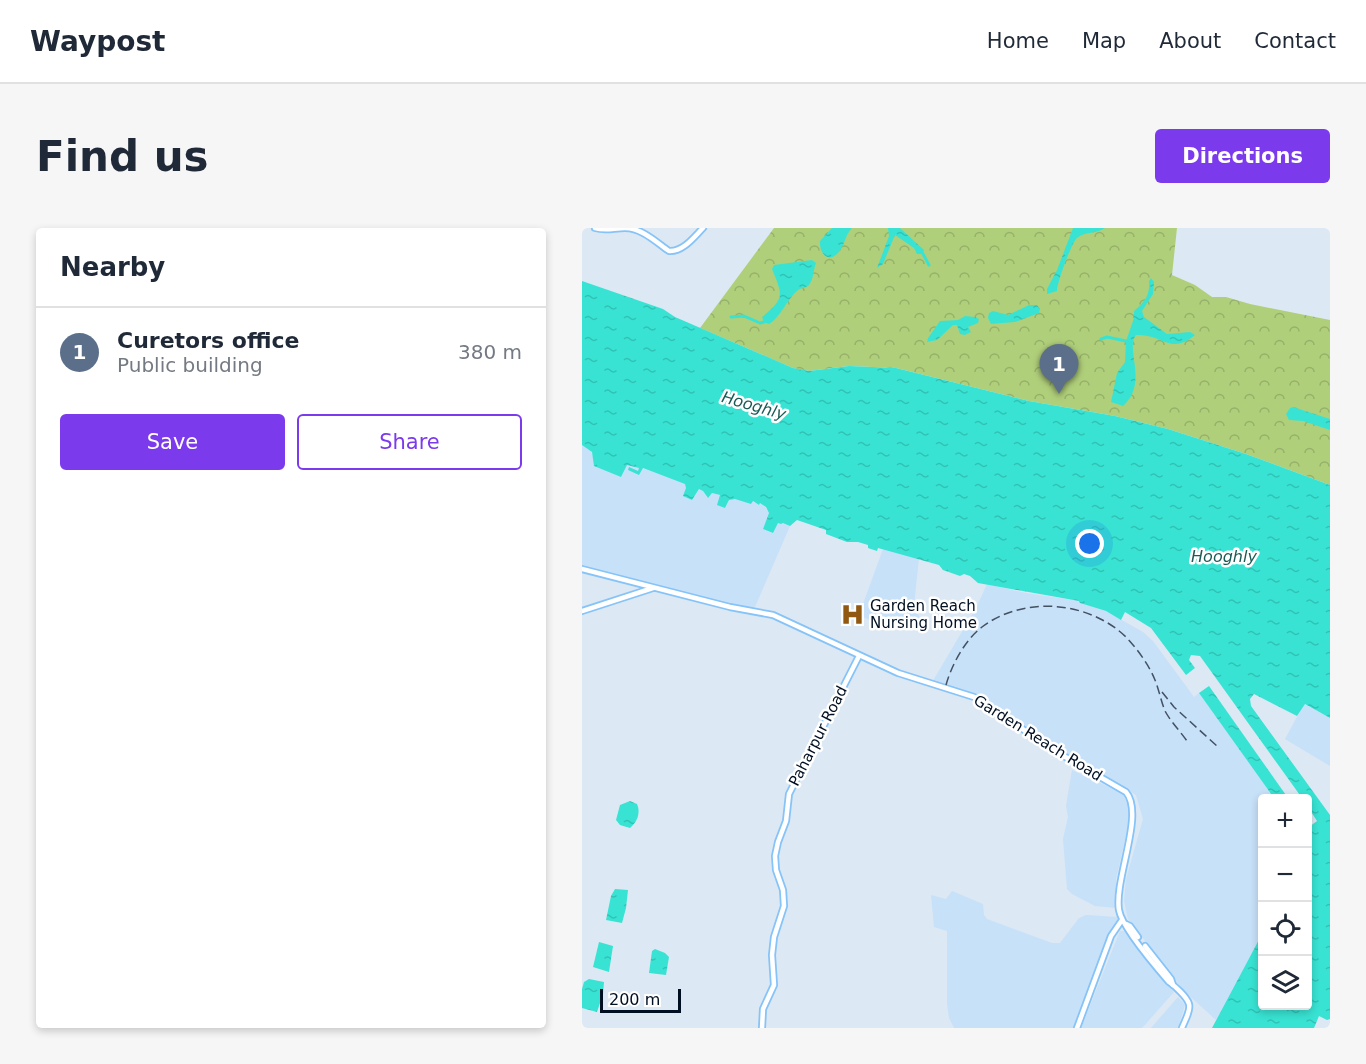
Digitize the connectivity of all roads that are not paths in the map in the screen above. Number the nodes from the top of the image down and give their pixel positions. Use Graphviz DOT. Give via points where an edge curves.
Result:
graph roads {
  1 [pos="595,228"];
  2 [pos="703,228"];
  3 [pos="582,569"];
  4 [pos="656,588"];
  5 [pos="582,611"];
  6 [pos="859,656"];
  7 [pos="1124,922"];
  8 [pos="762,1028"];
  9 [pos="1077,1028"];
  10 [pos="1182,1028"];
  1 -- 2 [label="main road" via="635,230 669,251 682,248"];
  3 -- 4 [label="main road, Garden Reach Road"];
  4 -- 5 [label="main road"];
  4 -- 6 [label="main road, Garden Reach Road" via="773,615"];
  6 -- 7 [label="main road, Garden Reach Road" via="974,697 1126,792 1133,819 1119,886 1119,909"];
  6 -- 8 [label="main road, Paharpur Road" via="789,794 786,821 775,856 784,906 774,937 774,985 764,1009"];
  7 -- 9 [label="main road" via="1114,929"];
  7 -- 10 [label="main road" via="1189,1005"];
}
